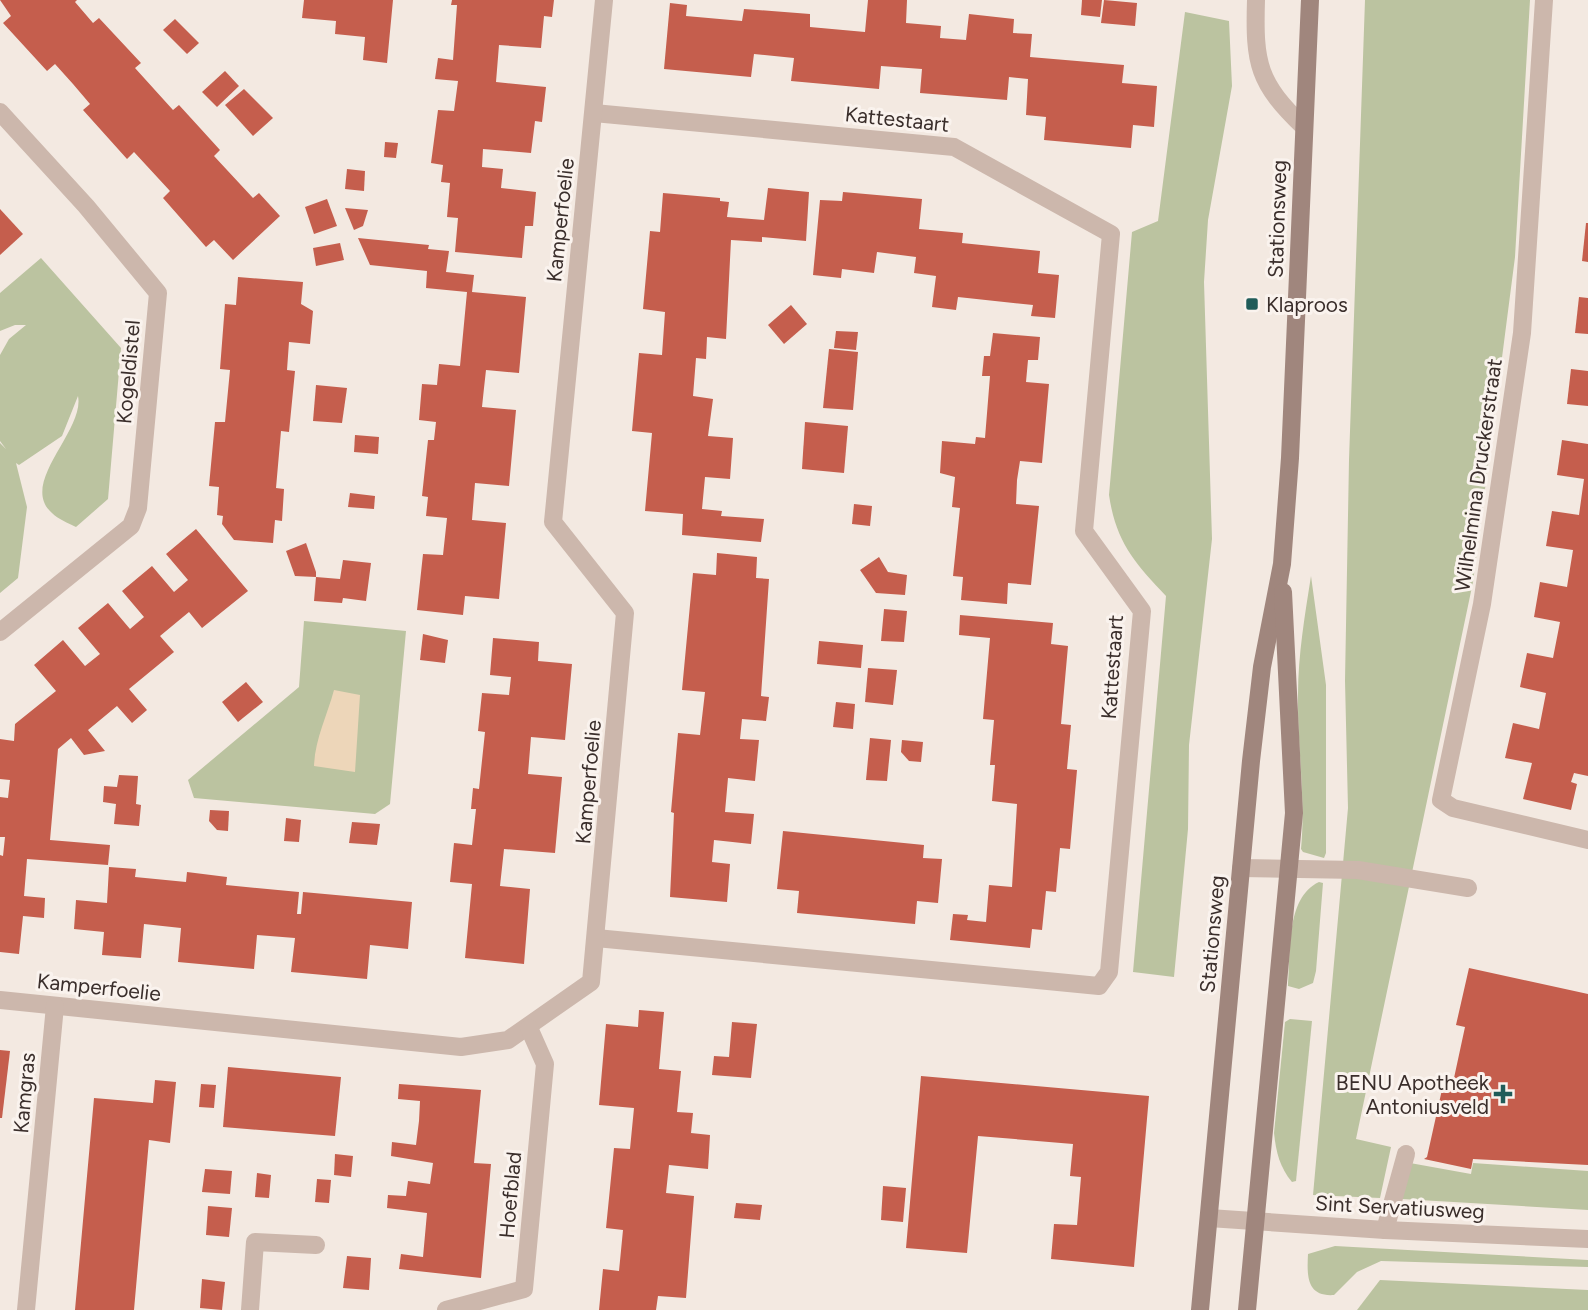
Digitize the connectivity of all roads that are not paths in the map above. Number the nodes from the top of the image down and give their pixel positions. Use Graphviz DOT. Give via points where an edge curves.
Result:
graph roads {
  1 [pos="604,0"];
  2 [pos="1256,0"];
  3 [pos="1310,0"];
  4 [pos="1544,0"];
  5 [pos="0,112"];
  6 [pos="594,113"];
  7 [pos="1304,127"];
  8 [pos="1282,564"];
  9 [pos="0,632"];
  10 [pos="1588,840"];
  11 [pos="1241,868"];
  12 [pos="1289,870"];
  13 [pos="1468,888"];
  14 [pos="596,938"];
  15 [pos="0,1000"];
  16 [pos="55,1006"];
  17 [pos="529,1028"];
  18 [pos="1406,1154"];
  19 [pos="1209,1218"];
  20 [pos="1253,1221"];
  21 [pos="1385,1230"];
  22 [pos="1588,1239"];
  23 [pos="316,1245"];
  24 [pos="26,1310"];
  25 [pos="250,1310"];
  26 [pos="446,1310"];
  27 [pos="1200,1310"];
  28 [pos="1247,1310"];
  1 -- 6 [label="street, Kamperfoelie"];
  2 -- 7 [label="street" via="1257,62 1274,99"];
  3 -- 7 [label="main road, Stationsweg"];
  4 -- 10 [label="street, Wilhelmina Druckerstraat" via="1522,333 1482,604 1441,800 1453,808"];
  5 -- 9 [label="street, Kogeldistel" via="158,293 138,508 131,526"];
  6 -- 14 [label="street, Kamperfoelie" via="553,522 625,613"];
  6 -- 14 [label="street, Kattestaart" via="954,147 1111,234 1084,531 1142,611 1109,972 1099,986"];
  7 -- 8 [label="main road, Stationsweg"];
  8 -- 11 [label="main road, Stationsweg" via="1262,667"];
  8 -- 12 [label="main road, Stationsweg" via="1294,813"];
  11 -- 12 [label="street"];
  11 -- 19 [label="main road, Stationsweg"];
  12 -- 13 [label="street" via="1358,870"];
  12 -- 20 [label="main road, Stationsweg"];
  14 -- 17 [label="street, Kamperfoelie" via="591,982"];
  15 -- 16 [label="street, Kamperfoelie"];
  16 -- 17 [label="street, Kamperfoelie" via="461,1047 508,1040"];
  16 -- 24 [label="street, Kamgras"];
  17 -- 26 [label="street, Hoefblad" via="545,1064 524,1289"];
  18 -- 21 [label="street"];
  19 -- 20 [label="street, Sint Servatiusweg"];
  19 -- 27 [label="main road, Stationsweg"];
  20 -- 21 [label="street, Sint Servatiusweg"];
  20 -- 28 [label="main road, Stationsweg"];
  21 -- 22 [label="street, Sint Servatiusweg"];
  23 -- 25 [label="street" via="255,1242"];
}
